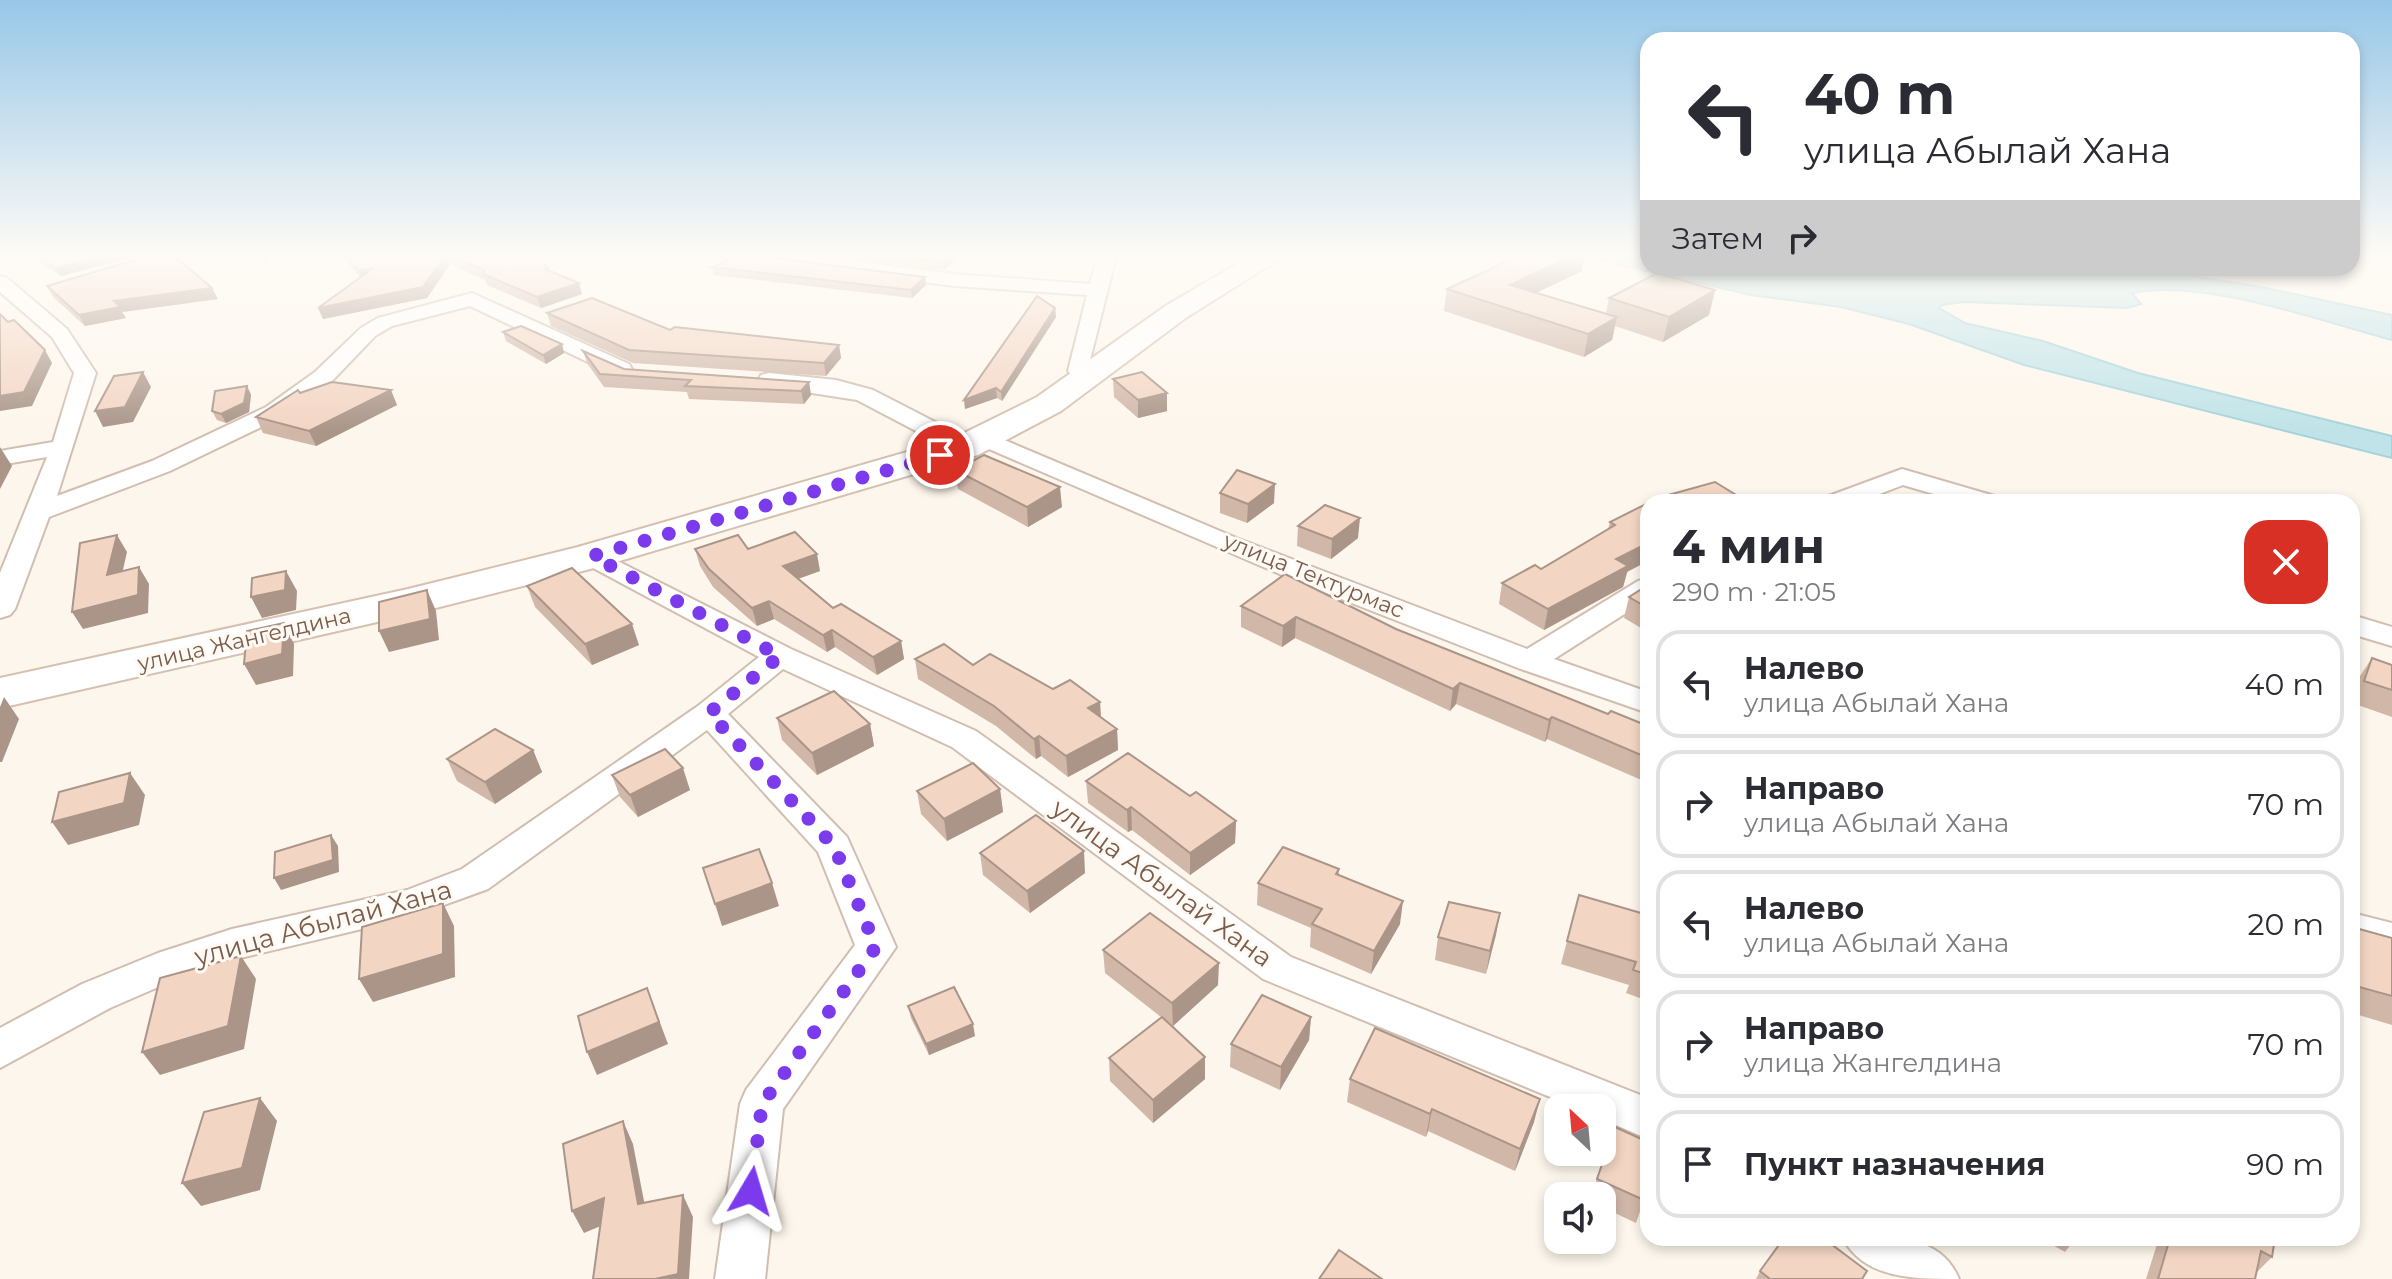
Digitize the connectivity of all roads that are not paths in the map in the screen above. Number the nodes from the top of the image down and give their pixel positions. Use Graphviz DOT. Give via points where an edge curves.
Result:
graph roads {
  1 [pos="31,313"];
  2 [pos="420,313"];
  3 [pos="501,313"];
  4 [pos="1090,313"];
  5 [pos="1175,313"];
  6 [pos="642,373"];
  7 [pos="1087,378"];
  8 [pos="746,379"];
  9 [pos="974,442"];
  10 [pos="63,447"];
  11 [pos="0,458"];
  12 [pos="1856,494"];
  13 [pos="1961,494"];
  14 [pos="36,513"];
  15 [pos="592,556"];
  16 [pos="1640,592"];
  17 [pos="0,609"];
  18 [pos="2360,627"];
  19 [pos="2392,637"];
  20 [pos="780,656"];
  21 [pos="1529,661"];
  22 [pos="0,693"];
  23 [pos="1640,700"];
  24 [pos="709,713"];
  25 [pos="2360,930"];
  26 [pos="2392,938"];
  27 [pos="0,1050"];
  28 [pos="1640,1115"];
  29 [pos="1880,1246"];
  30 [pos="740,1279"];
  31 [pos="1934,1279"];
  1 -- 10 [label="street" via="60,333 85,373"];
  2 -- 14 [label="street" via="368,332 323,377 274,412 161,466"];
  3 -- 6 [label="street" via="614,366"];
  4 -- 7 [label="street" via="1078,364"];
  5 -- 7 [label="street, улица Жангелдина"];
  7 -- 9 [label="street, улица Жангелдина"];
  8 -- 9 [label="street, улица Тектурмас" via="836,387 865,395"];
  9 -- 15 [label="street, улица Жангелдина"];
  9 -- 21 [label="street, улица Тектурмас"];
  10 -- 11 [label="street"];
  10 -- 14 [label="street"];
  12 -- 13 [label="street" via="1902,477"];
  14 -- 17 [label="street"];
  15 -- 20 [label="street, улица Абылай Хана"];
  15 -- 22 [label="street, улица Жангелдина"];
  16 -- 21 [label="street"];
  18 -- 19 [label="street"];
  20 -- 24 [label="street, улица Абылай Хана"];
  20 -- 28 [label="street, улица Абылай Хана" via="964,739 1277,968"];
  21 -- 23 [label="street, улица Тектурмас"];
  24 -- 27 [label="street, улица Абылай Хана" via="475,879 448,892 198,955 54,1015"];
  24 -- 30 [label="street" via="834,846 876,947 762,1104"];
  25 -- 26 [label="street"];
  29 -- 31 [label="street"];
}
